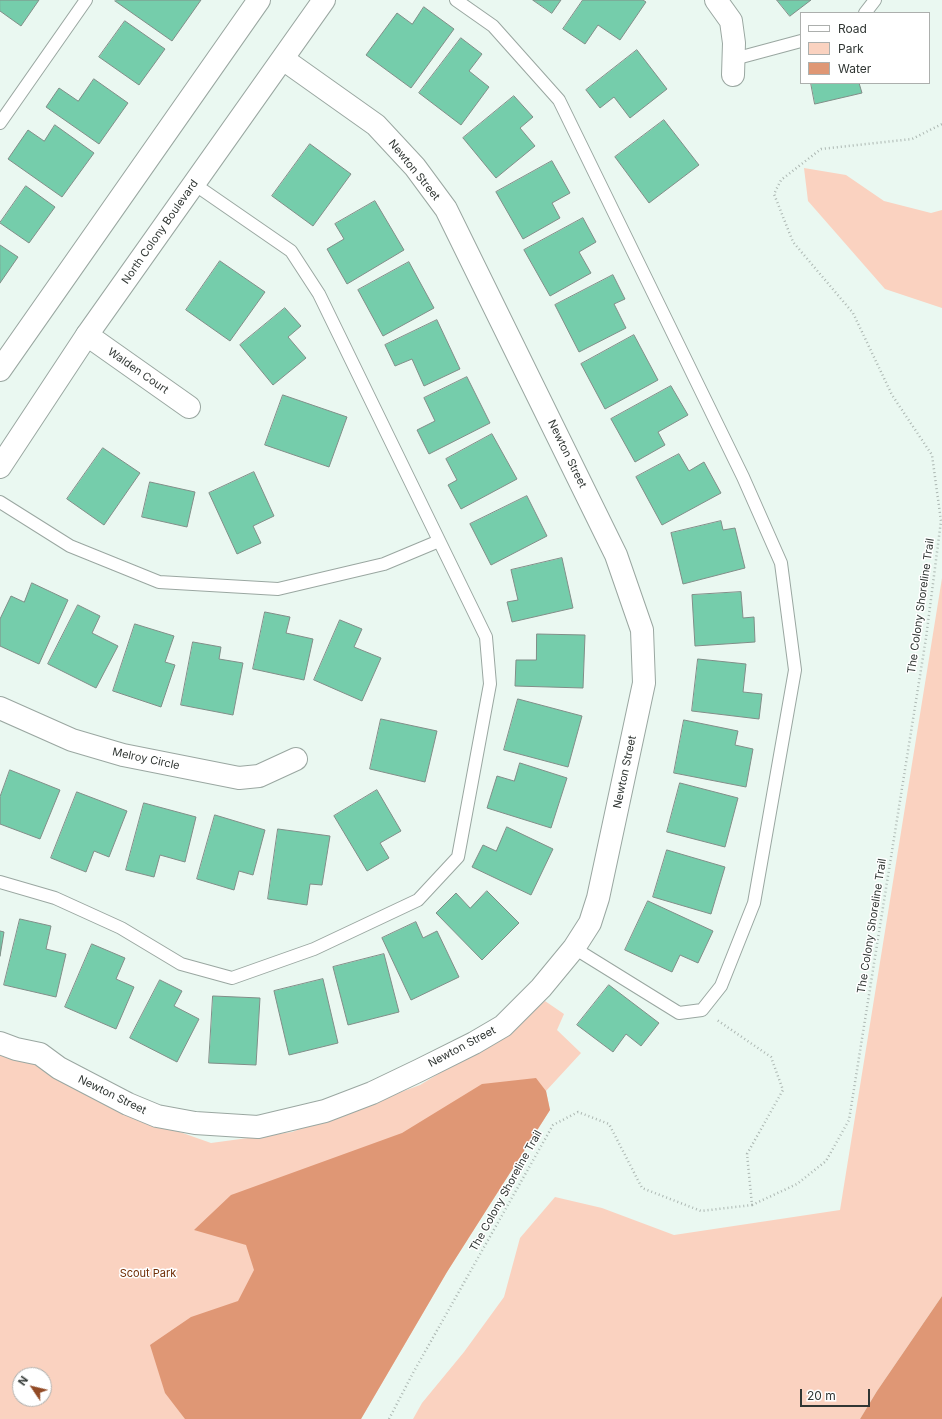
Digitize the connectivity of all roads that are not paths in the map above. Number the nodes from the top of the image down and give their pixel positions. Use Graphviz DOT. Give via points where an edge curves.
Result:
graph roads {
  1 [pos="86,0"];
  2 [pos="259,0"];
  3 [pos="324,0"];
  4 [pos="456,0"];
  5 [pos="716,0"];
  6 [pos="874,0"];
  7 [pos="866,12"];
  8 [pos="800,41"];
  9 [pos="283,59"];
  10 [pos="733,67"];
  11 [pos="0,123"];
  12 [pos="194,184"];
  13 [pos="87,335"];
  14 [pos="0,370"];
  15 [pos="189,408"];
  16 [pos="0,467"];
  17 [pos="0,502"];
  18 [pos="439,541"];
  19 [pos="0,708"];
  20 [pos="296,759"];
  21 [pos="0,882"];
  22 [pos="574,948"];
  23 [pos="0,1044"];
  1 -- 11 [label="lane"];
  2 -- 14 [label="street"];
  3 -- 9 [label="street, North Colony Boulevard"];
  4 -- 22 [label="lane" via="493,26 559,100 743,477 781,563 795,670 754,903 721,986 702,1010 679,1013"];
  5 -- 10 [label="street" via="731,21 734,43"];
  6 -- 7 [label="lane"];
  8 -- 10 [label="lane"];
  9 -- 12 [label="street, North Colony Boulevard"];
  9 -- 22 [label="street, Newton Street" via="376,125 415,167 446,209 616,555 642,630 644,683 633,737 598,898 590,923"];
  12 -- 13 [label="street, North Colony Boulevard"];
  12 -- 18 [label="lane" via="291,251 319,294"];
  13 -- 15 [label="street, Walden Court"];
  13 -- 16 [label="street, North Colony Boulevard"];
  17 -- 18 [label="lane" via="70,546 159,582 278,590 384,564"];
  18 -- 21 [label="lane" via="486,637 490,684 458,857 418,900 314,950 232,978 181,964 114,925 55,898"];
  19 -- 20 [label="street, Melroy Circle" via="72,740 123,755 239,778 259,776"];
  22 -- 23 [label="street, Newton Street" via="541,988 503,1026 474,1043 372,1093 325,1111 258,1127 195,1123 157,1116 59,1068 40,1054"];
}
